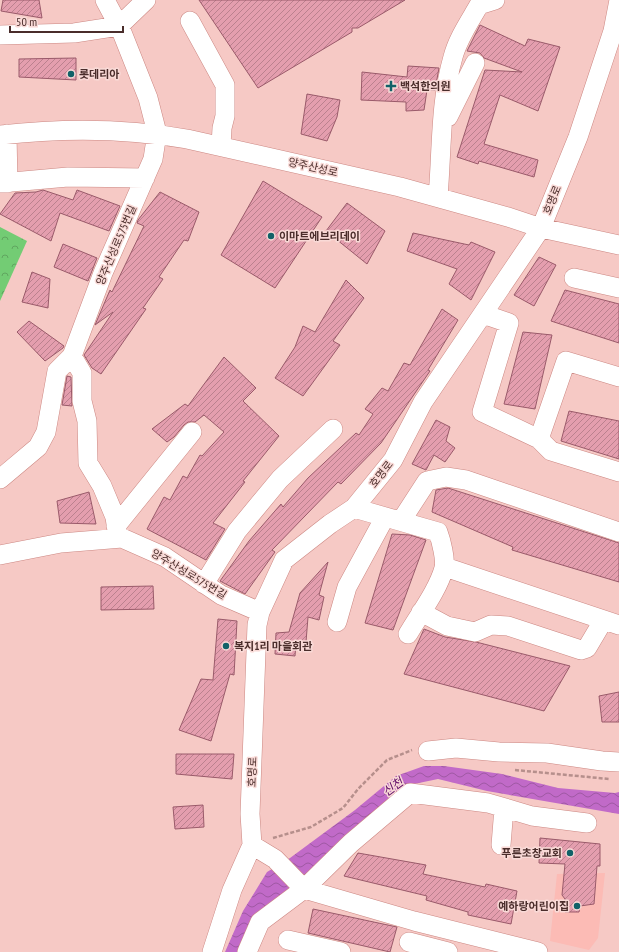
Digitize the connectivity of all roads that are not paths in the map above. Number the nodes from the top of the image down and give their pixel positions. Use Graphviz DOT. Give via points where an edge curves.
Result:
graph roads {
  1 [pos="105,0"];
  2 [pos="146,0"];
  3 [pos="495,0"];
  4 [pos="619,0"];
  5 [pos="190,21"];
  6 [pos="119,26"];
  7 [pos="0,35"];
  8 [pos="615,40"];
  9 [pos="475,63"];
  10 [pos="442,129"];
  11 [pos="4,134"];
  12 [pos="157,134"];
  13 [pos="221,146"];
  14 [pos="145,178"];
  15 [pos="4,183"];
  16 [pos="438,197"];
  17 [pos="541,228"];
  18 [pos="619,245"];
  19 [pos="574,278"];
  20 [pos="619,288"];
  21 [pos="483,314"];
  22 [pos="72,356"];
  23 [pos="619,377"];
  24 [pos="333,429"];
  25 [pos="192,432"];
  26 [pos="539,439"];
  27 [pos="619,472"];
  28 [pos="0,479"];
  29 [pos="354,508"];
  30 [pos="393,519"];
  31 [pos="117,532"];
  32 [pos="619,532"];
  33 [pos="0,555"];
  34 [pos="445,567"];
  35 [pos="204,584"];
  36 [pos="260,612"];
  37 [pos="421,612"];
  38 [pos="337,622"];
  39 [pos="611,623"];
  40 [pos="408,634"];
  41 [pos="428,751"];
  42 [pos="619,762"];
  43 [pos="504,808"];
  44 [pos="587,823"];
  45 [pos="252,845"];
  46 [pos="501,845"];
  47 [pos="303,888"];
  48 [pos="414,921"];
  49 [pos="288,940"];
  50 [pos="408,947"];
  51 [pos="212,952"];
  52 [pos="247,952"];
  53 [pos="341,952"];
  54 [pos="448,952"];
  55 [pos="538,952"];
  1 -- 6 [label="street"];
  2 -- 6 [label="street"];
  3 -- 10 [label="street" via="479,5 453,56"];
  4 -- 8 [label="street, 호명로"];
  5 -- 13 [label="street" via="225,85 225,116"];
  6 -- 7 [label="street" via="74,33"];
  6 -- 12 [label="street" via="148,98"];
  8 -- 17 [label="street, 호명로"];
  9 -- 10 [label="street"];
  10 -- 16 [label="street"];
  11 -- 12 [label="street, 양주산성로" via="99,130"];
  11 -- 15 [label="street"];
  12 -- 13 [label="street, 양주산성로"];
  12 -- 14 [label="street, 양주산성로575번길" via="153,159"];
  13 -- 16 [label="street, 양주산성로"];
  14 -- 15 [label="street" via="68,177"];
  14 -- 22 [label="street, 양주산성로575번길" via="103,273"];
  16 -- 17 [label="street, 양주산성로"];
  17 -- 18 [label="street, 양주산성로"];
  17 -- 21 [label="street, 호명로"];
  19 -- 20 [label="street"];
  21 -- 26 [label="street" via="509,323 482,412"];
  21 -- 29 [label="street, 호명로" via="423,402 393,460"];
  22 -- 28 [label="street, 양주산성로575번길" via="58,371 46,432 38,447"];
  22 -- 31 [label="street" via="82,374 88,463 102,486 115,517"];
  23 -- 26 [label="street" via="566,361"];
  24 -- 35 [label="street" via="280,479 237,532"];
  25 -- 31 [label="street"];
  26 -- 27 [label="street" via="551,451"];
  29 -- 30 [label="street"];
  29 -- 36 [label="street, 호명로" via="284,560"];
  30 -- 32 [label="street" via="427,481 446,477 466,480"];
  30 -- 34 [label="street" via="438,532"];
  30 -- 38 [label="street" via="347,587"];
  31 -- 33 [label="street, 양주산성로575번길"];
  31 -- 35 [label="street, 양주산성로575번길" via="122,538 165,557"];
  34 -- 37 [label="street"];
  34 -- 39 [label="street"];
  35 -- 36 [label="street, 양주산성로575번길" via="221,595"];
  36 -- 45 [label="street, 호명로" via="257,624 250,814"];
  37 -- 39 [label="street" via="447,626 475,632 491,625 508,626 581,650 587,648"];
  37 -- 40 [label="street"];
  41 -- 42 [label="street" via="456,748 547,753"];
  43 -- 44 [label="street" via="532,816"];
  43 -- 46 [label="street"];
  43 -- 47 [label="street" via="488,803 410,793"];
  45 -- 47 [label="street" via="275,859"];
  45 -- 51 [label="street, 호명로" via="232,890"];
  47 -- 48 [label="street"];
  47 -- 52 [label="street" via="260,922"];
  48 -- 50 [label="street"];
  48 -- 55 [label="street"];
  49 -- 53 [label="street"];
  50 -- 54 [label="street"];
}
